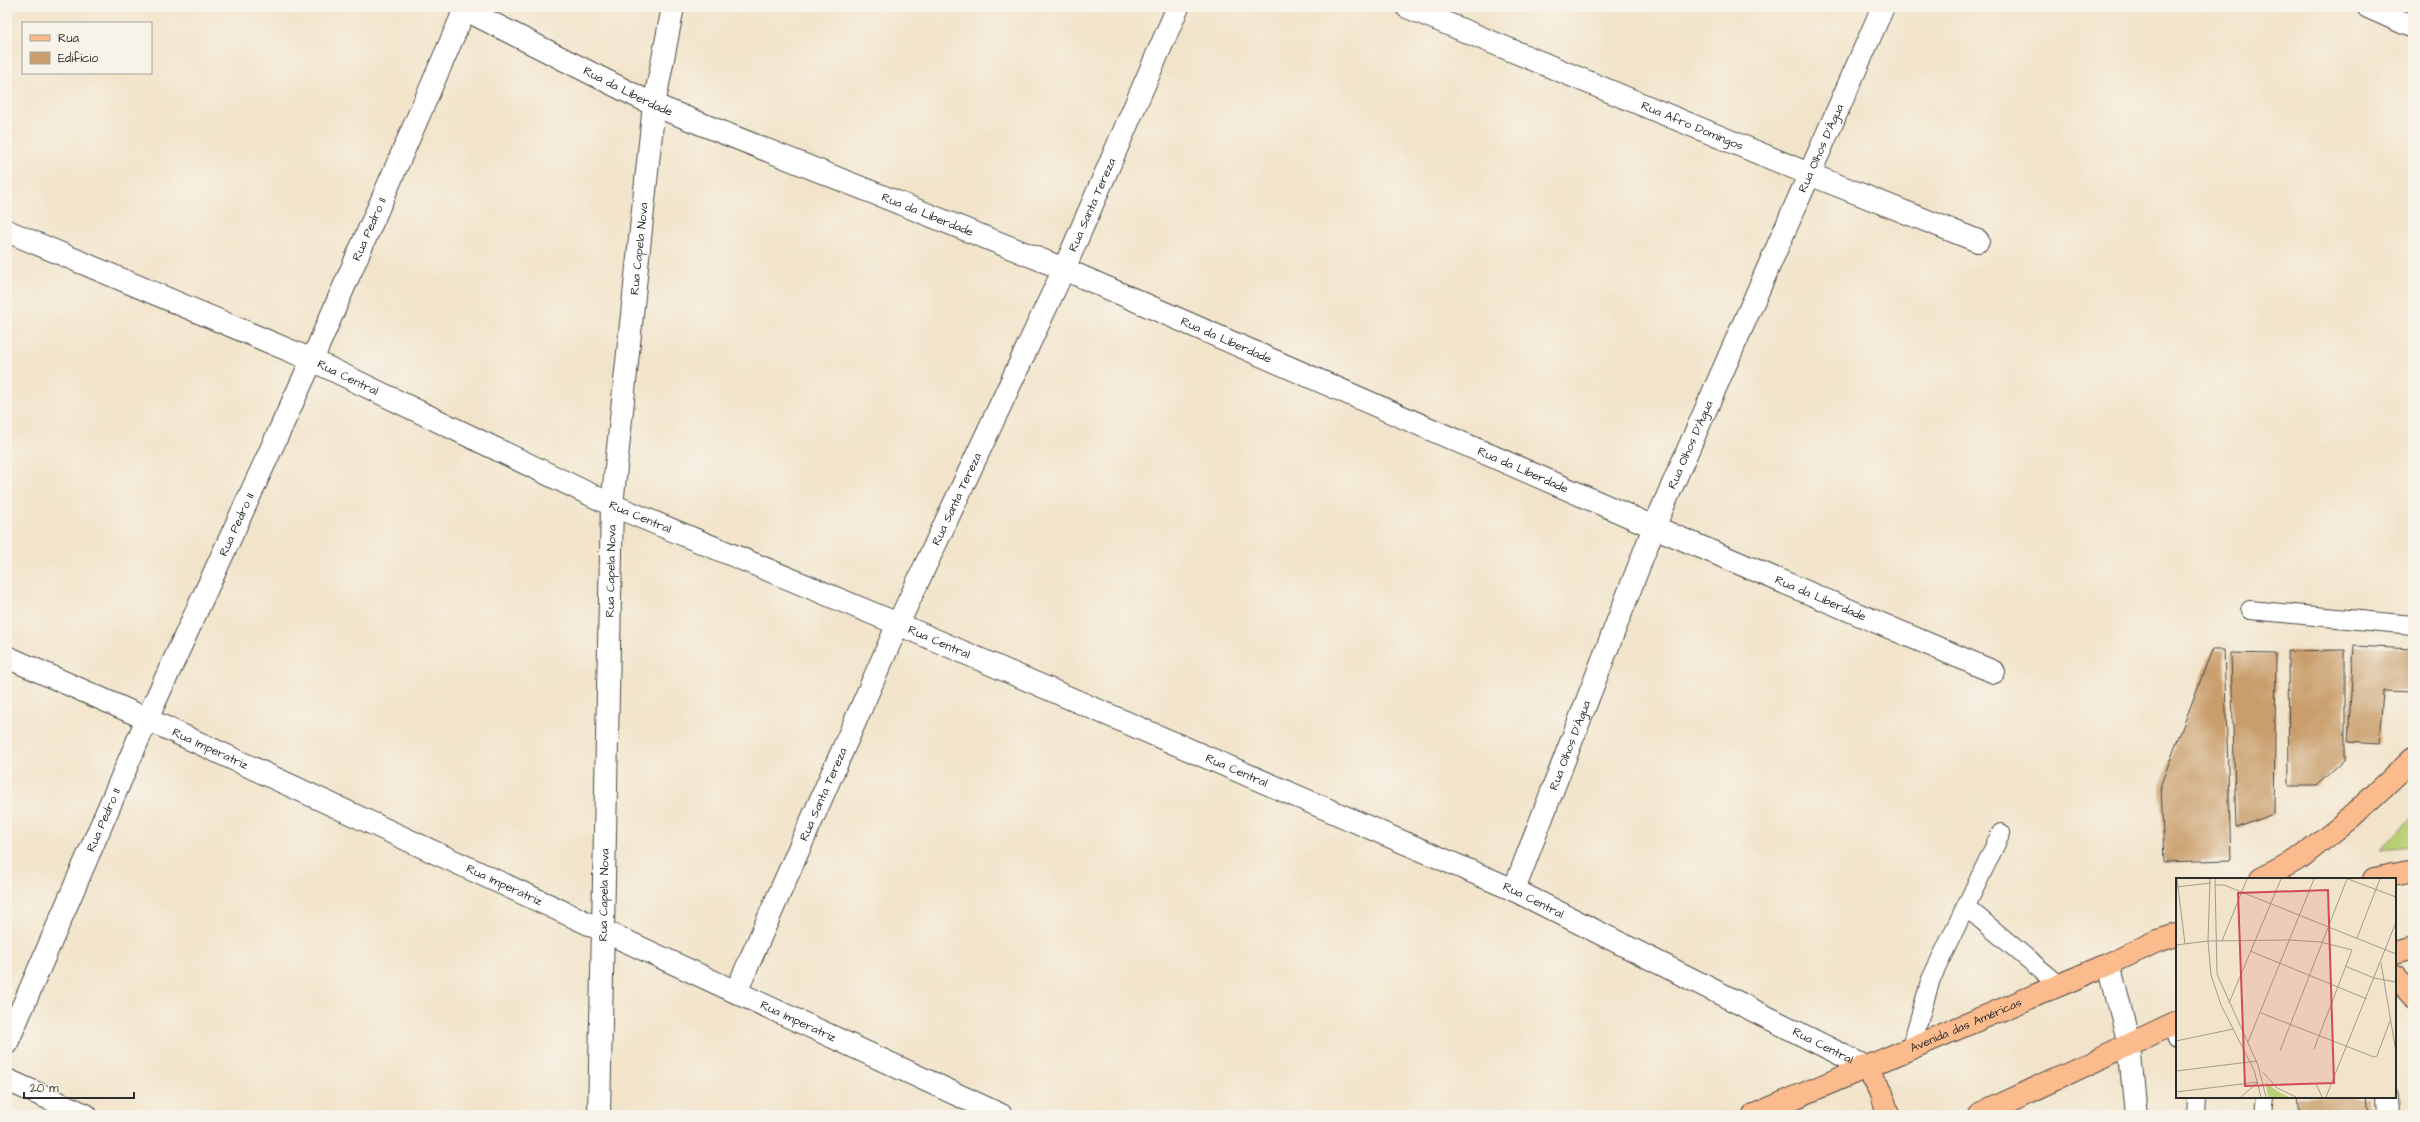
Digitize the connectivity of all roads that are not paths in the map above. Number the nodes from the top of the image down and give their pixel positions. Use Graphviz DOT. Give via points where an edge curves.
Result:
graph roads {
  1 [pos="672,7"];
  2 [pos="1178,7"];
  3 [pos="1407,7"];
  4 [pos="1883,7"];
  5 [pos="2368,7"];
  6 [pos="464,8"];
  7 [pos="2413,27"];
  8 [pos="654,105"];
  9 [pos="1809,174"];
  10 [pos="7,231"];
  11 [pos="1978,241"];
  12 [pos="1064,269"];
  13 [pos="312,360"];
  14 [pos="612,505"];
  15 [pos="1654,526"];
  16 [pos="2250,610"];
  17 [pos="898,624"];
  18 [pos="2413,625"];
  19 [pos="7,657"];
  20 [pos="1994,672"];
  21 [pos="147,719"];
  22 [pos="2413,759"];
  23 [pos="2001,833"];
  24 [pos="2413,871"];
  25 [pos="2263,878"];
  26 [pos="2379,878"];
  27 [pos="1514,890"];
  28 [pos="1966,907"];
  29 [pos="603,930"];
  30 [pos="2176,930"];
  31 [pos="2167,938"];
  32 [pos="2413,948"];
  33 [pos="2396,953"];
  34 [pos="2109,964"];
  35 [pos="2396,978"];
  36 [pos="2059,985"];
  37 [pos="736,992"];
  38 [pos="2413,996"];
  39 [pos="2175,1028"];
  40 [pos="7,1043"];
  41 [pos="2129,1044"];
  42 [pos="1911,1047"];
  43 [pos="1864,1066"];
  44 [pos="7,1080"];
  45 [pos="2196,1098"];
  46 [pos="2265,1098"];
  47 [pos="2388,1098"];
  48 [pos="86,1115"];
  49 [pos="599,1115"];
  50 [pos="1001,1115"];
  51 [pos="1754,1115"];
  52 [pos="1888,1115"];
  53 [pos="1979,1115"];
  54 [pos="2136,1115"];
  55 [pos="2195,1115"];
  56 [pos="2263,1115"];
  57 [pos="2389,1115"];
  1 -- 8 [label="street, Rua Capela Nova"];
  2 -- 12 [label="street, Rua Santa Tereza"];
  3 -- 9 [label="street, Rua Afro Domingos"];
  4 -- 9 [label="street, Rua Olhos D'Água"];
  5 -- 7 [label="street"];
  6 -- 8 [label="street, Rua da Liberdade"];
  6 -- 13 [label="street, Rua Pedro II"];
  8 -- 12 [label="street, Rua da Liberdade"];
  8 -- 14 [label="street, Rua Capela Nova"];
  9 -- 11 [label="street, Rua Afro Domingos"];
  9 -- 15 [label="street, Rua Olhos D'Água"];
  10 -- 13 [label="street, Rua Central"];
  12 -- 15 [label="street, Rua da Liberdade"];
  12 -- 17 [label="street, Rua Santa Tereza"];
  13 -- 14 [label="street, Rua Central"];
  13 -- 21 [label="street, Rua Pedro II"];
  14 -- 17 [label="street, Rua Central"];
  14 -- 29 [label="street, Rua Capela Nova"];
  15 -- 20 [label="street, Rua da Liberdade"];
  15 -- 27 [label="street, Rua Olhos D'Água"];
  16 -- 18 [label="lane"];
  17 -- 27 [label="street, Rua Central"];
  17 -- 37 [label="street, Rua Santa Tereza"];
  19 -- 21 [label="street, Rua Imperatriz"];
  21 -- 29 [label="street, Rua Imperatriz"];
  21 -- 40 [label="street, Rua Pedro II"];
  22 -- 25 [label="main road" via="2350,818 2300,858"];
  23 -- 28 [label="lane"];
  24 -- 26 [label="main road"];
  27 -- 43 [label="street, Rua Central"];
  28 -- 36 [label="lane"];
  28 -- 42 [label="lane" via="1931,979"];
  29 -- 37 [label="street, Rua Imperatriz"];
  29 -- 49 [label="street, Rua Capela Nova"];
  30 -- 31 [label="main road, Avenida das Américas"];
  31 -- 34 [label="main road, Avenida das Américas"];
  32 -- 33 [label="main road"];
  34 -- 36 [label="main road, Avenida das Américas"];
  34 -- 41 [label="street"];
  35 -- 38 [label="main road"];
  36 -- 42 [label="main road, Avenida das Américas"];
  37 -- 50 [label="street, Rua Imperatriz"];
  39 -- 41 [label="main road"];
  41 -- 53 [label="main road"];
  41 -- 54 [label="street"];
  42 -- 43 [label="main road, Avenida das Américas"];
  43 -- 51 [label="main road, Avenida das Américas"];
  43 -- 52 [label="main road" via="1881,1090"];
  44 -- 48 [label="street"];
  45 -- 55 [label="lane"];
  46 -- 56 [label="lane"];
  47 -- 57 [label="street"];
}
